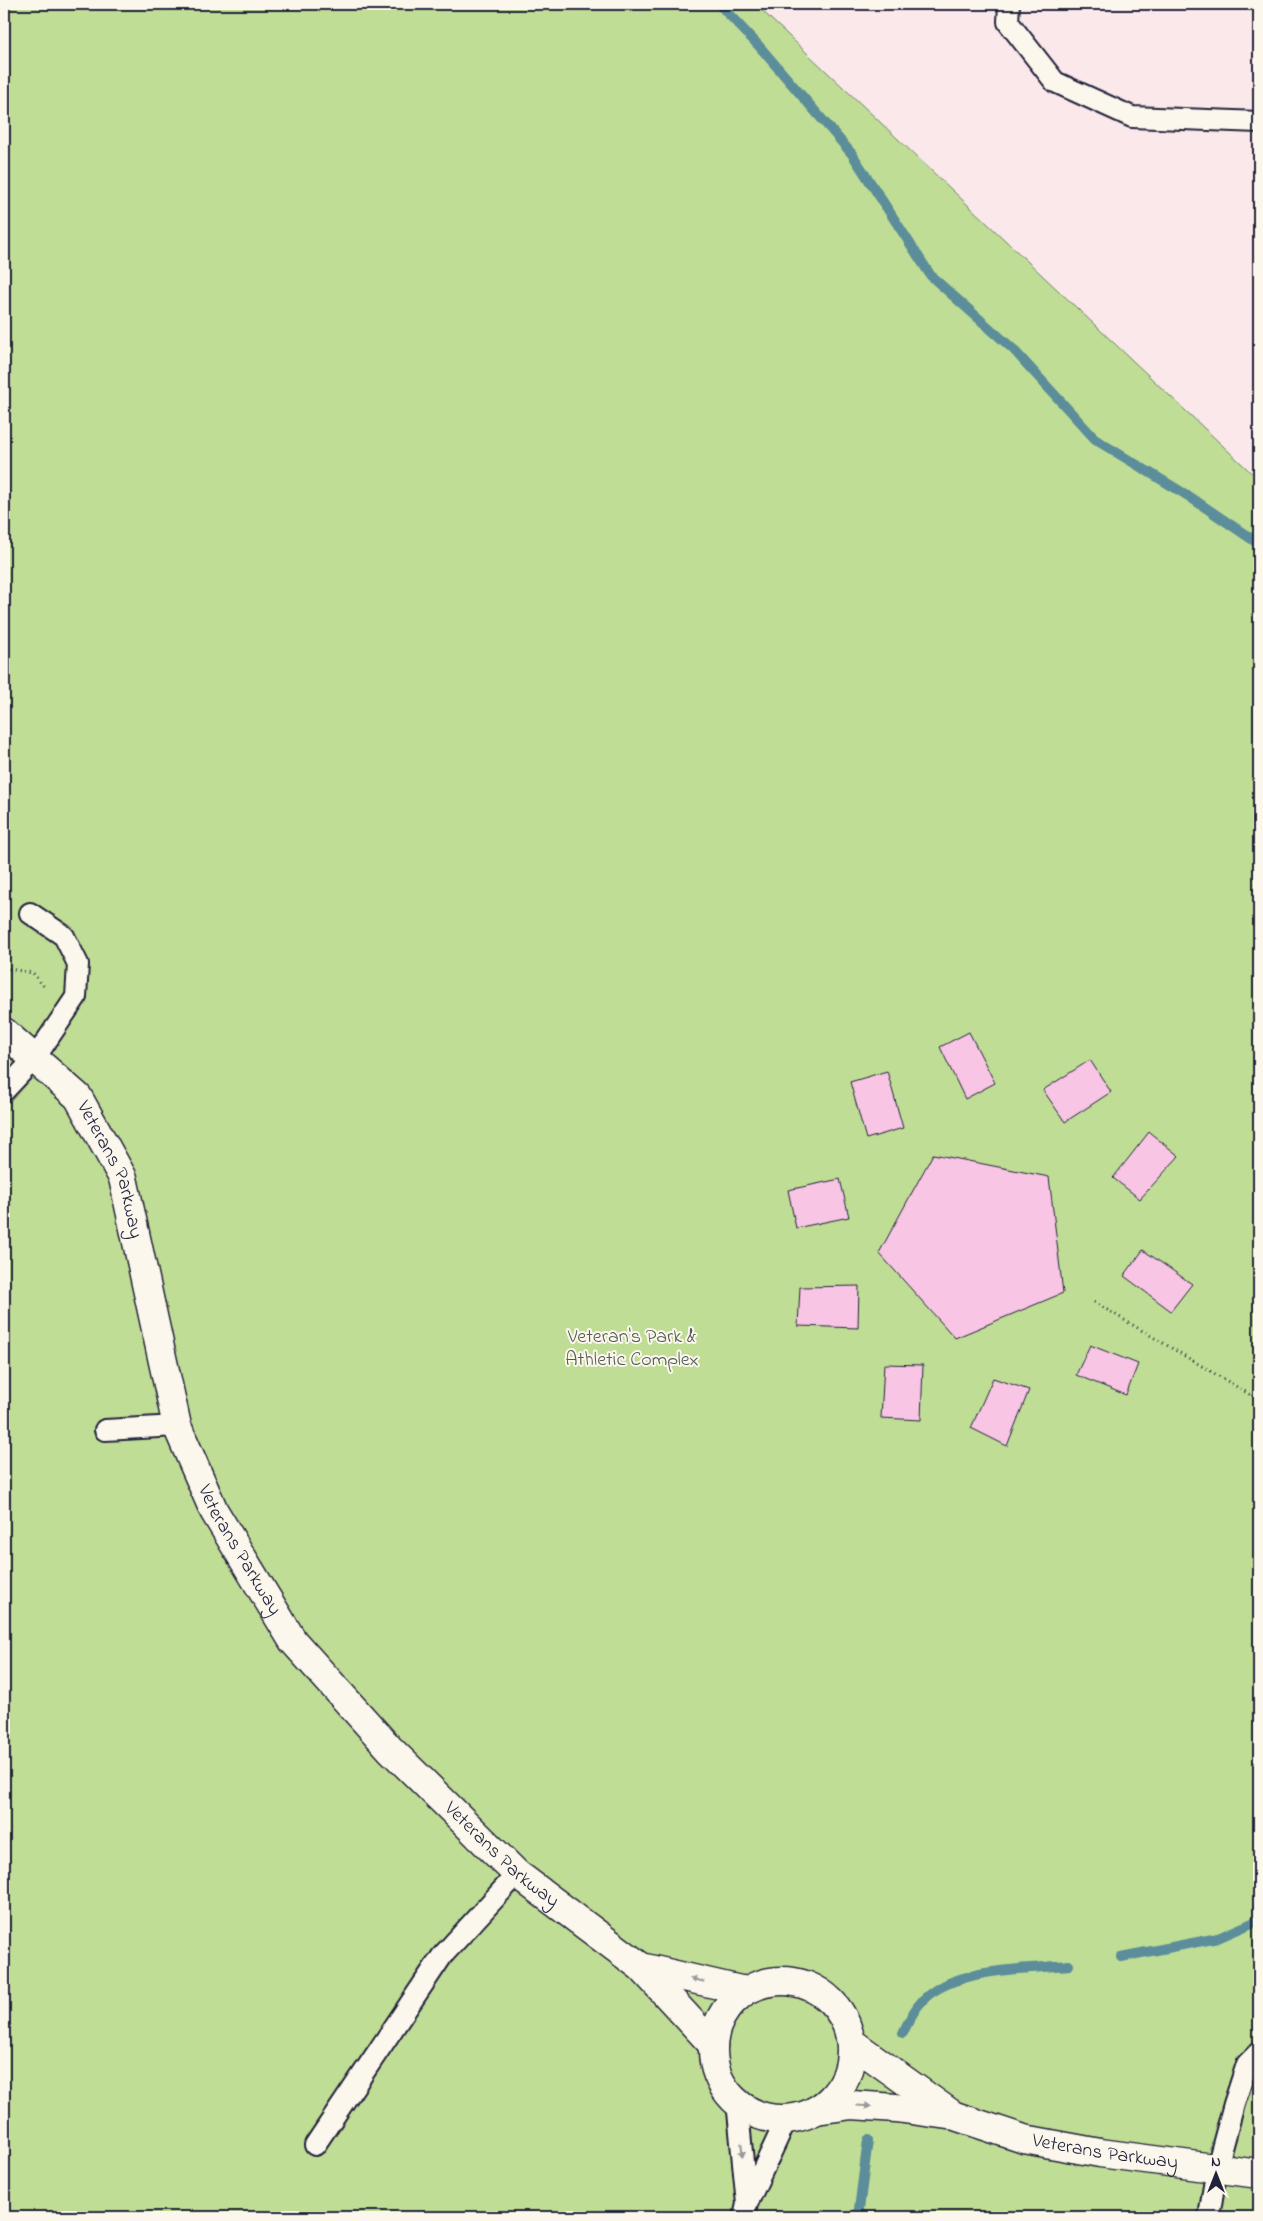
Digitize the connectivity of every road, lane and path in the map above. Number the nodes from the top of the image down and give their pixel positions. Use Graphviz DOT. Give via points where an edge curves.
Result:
graph roads {
  1 [pos="1009,4"];
  2 [pos="1259,122"];
  3 [pos="30,913"];
  4 [pos="4,968"];
  5 [pos="47,990"];
  6 [pos="4,1032"];
  7 [pos="35,1058"];
  8 [pos="4,1091"];
  9 [pos="1094,1302"];
  10 [pos="1259,1400"];
  11 [pos="177,1426"];
  12 [pos="105,1430"];
  13 [pos="517,1874"];
  14 [pos="641,1967"];
  15 [pos="745,1992"];
  16 [pos="851,2042"];
  17 [pos="713,2045"];
  18 [pos="1259,2052"];
  19 [pos="737,2101"];
  20 [pos="816,2110"];
  21 [pos="955,2116"];
  22 [pos="787,2118"];
  23 [pos="315,2145"];
  24 [pos="1217,2167"];
  25 [pos="1259,2174"];
  26 [pos="746,2211"];
  27 [pos="1209,2217"];
  1 -- 2 [label="lane" via="1008,22 1055,82 1132,117"];
  3 -- 7 [label="lane" via="64,936 78,964 76,997"];
  4 -- 5 [label="path" via="33,973"];
  6 -- 7 [label="street, Veterans Parkway"];
  7 -- 8 [label="lane"];
  7 -- 11 [label="street, Veterans Parkway" via="78,1097 123,1178"];
  9 -- 10 [label="path"];
  11 -- 12 [label="lane"];
  11 -- 13 [label="street, Veterans Parkway" via="214,1510 293,1641 390,1749"];
  13 -- 14 [label="street, Veterans Parkway"];
  13 -- 23 [label="lane" via="442,1956"];
  15 -- 14 [label="street, Veterans Parkway, one-way"];
  14 -- 17 [label="street, Veterans Parkway"];
  15 -- 16 [label="street" via="757,1985 785,1980 812,1987 835,2004 848,2028"];
  15 -- 17 [label="street" via="723,2015"];
  16 -- 20 [label="street" via="849,2069 844,2082"];
  16 -- 21 [label="street, Veterans Parkway"];
  17 -- 19 [label="street" via="718,2076"];
  18 -- 24 [label="lane" via="1247,2064"];
  19 -- 22 [label="street" via="760,2115"];
  19 -- 26 [label="lane, one-way"];
  20 -- 21 [label="street, Veterans Parkway, one-way" via="852,2105"];
  20 -- 22 [label="street"];
  21 -- 24 [label="street, Veterans Parkway" via="1024,2139 1100,2153"];
  22 -- 26 [label="lane"];
  24 -- 25 [label="street, Veterans Parkway"];
  24 -- 27 [label="lane"];
}
